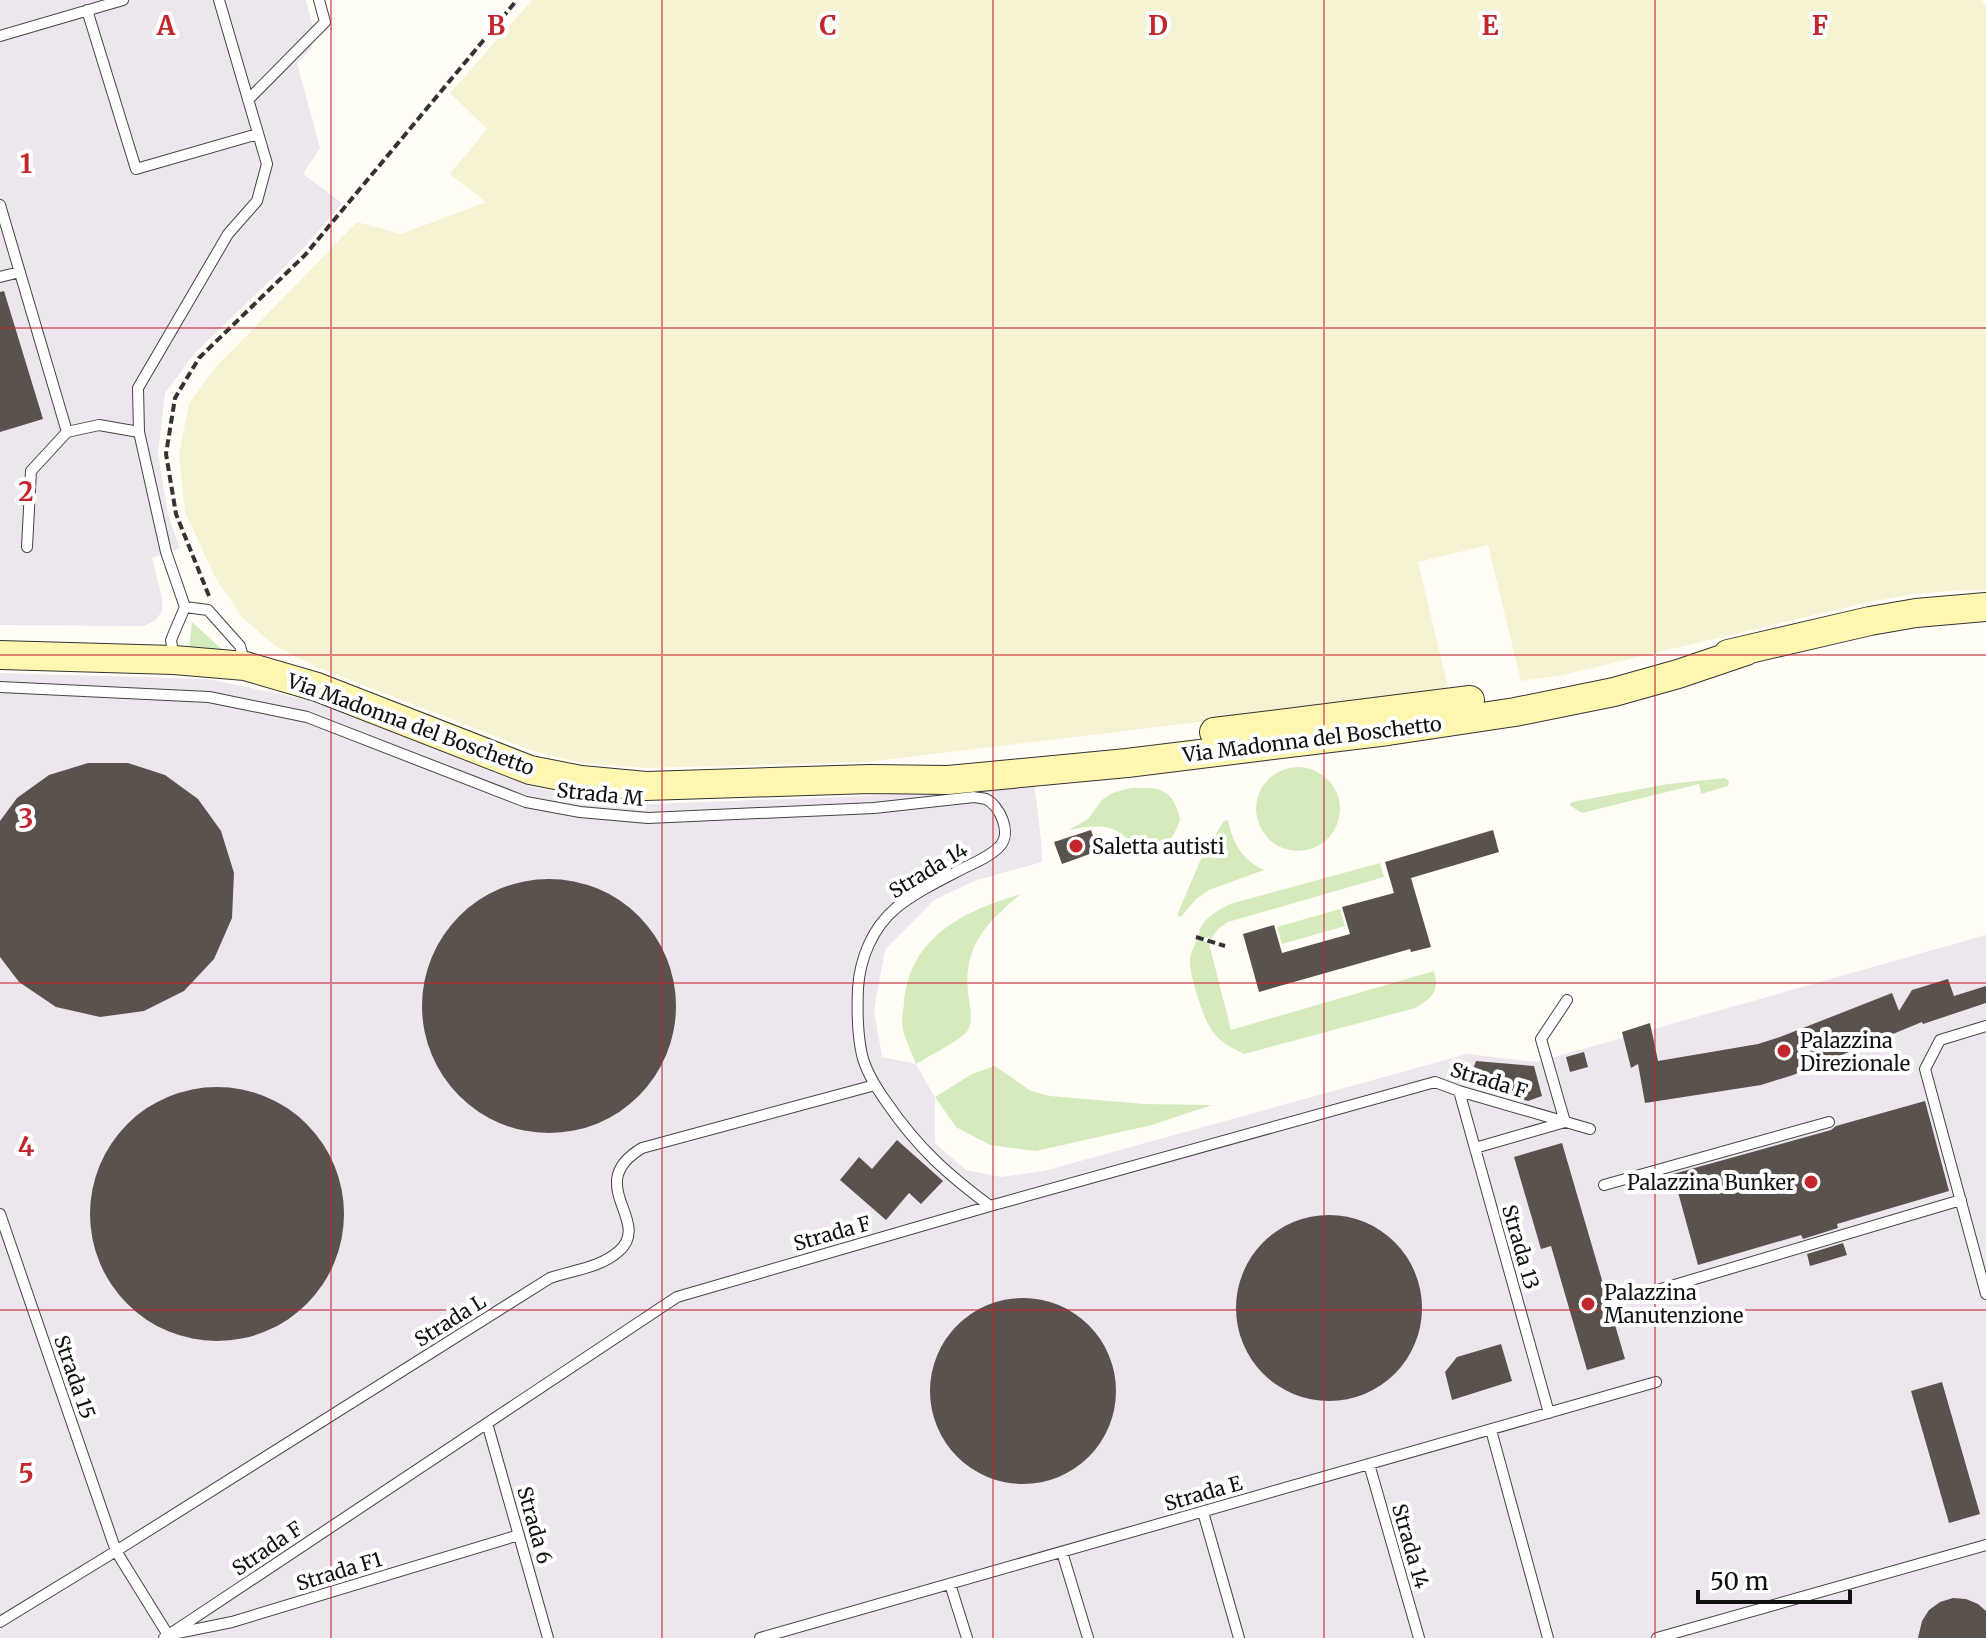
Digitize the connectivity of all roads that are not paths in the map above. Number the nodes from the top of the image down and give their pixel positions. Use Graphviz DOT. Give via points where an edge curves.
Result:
graph roads {
  1 [pos="123,0"];
  2 [pos="219,0"];
  3 [pos="319,0"];
  4 [pos="87,10"];
  5 [pos="0,36"];
  6 [pos="248,100"];
  7 [pos="258,134"];
  8 [pos="0,205"];
  9 [pos="20,272"];
  10 [pos="0,277"];
  11 [pos="67,432"];
  12 [pos="139,432"];
  13 [pos="27,547"];
  14 [pos="185,607"];
  15 [pos="1986,607"];
  16 [pos="0,655"];
  17 [pos="174,660"];
  18 [pos="245,666"];
  19 [pos="0,687"];
  20 [pos="974,797"];
  21 [pos="1567,1000"];
  22 [pos="1986,1026"];
  23 [pos="875,1085"];
  24 [pos="1459,1091"];
  25 [pos="1565,1122"];
  26 [pos="1829,1122"];
  27 [pos="1590,1129"];
  28 [pos="1475,1148"];
  29 [pos="1604,1185"];
  30 [pos="1961,1200"];
  31 [pos="990,1206"];
  32 [pos="0,1214"];
  33 [pos="1986,1294"];
  34 [pos="1634,1297"];
  35 [pos="1656,1382"];
  36 [pos="1549,1413"];
  37 [pos="487,1423"];
  38 [pos="1491,1430"];
  39 [pos="1369,1464"];
  40 [pos="1203,1512"];
  41 [pos="519,1535"];
  42 [pos="1986,1545"];
  43 [pos="116,1551"];
  44 [pos="1062,1552"];
  45 [pos="950,1584"];
  46 [pos="0,1622"];
  47 [pos="166,1637"];
  48 [pos="548,1638"];
  49 [pos="760,1638"];
  50 [pos="967,1638"];
  51 [pos="1088,1638"];
  52 [pos="1239,1638"];
  53 [pos="1419,1638"];
  54 [pos="1548,1638"];
  55 [pos="1657,1638"];
  1 -- 4 [label="lane"];
  2 -- 6 [label="lane"];
  3 -- 6 [label="lane" via="325,22"];
  4 -- 5 [label="lane"];
  4 -- 7 [label="lane" via="136,169"];
  6 -- 7 [label="lane"];
  7 -- 12 [label="lane" via="267,164 257,201 228,234 138,388"];
  8 -- 9 [label="lane"];
  9 -- 10 [label="lane"];
  9 -- 11 [label="lane"];
  11 -- 12 [label="lane" via="99,425"];
  11 -- 13 [label="lane" via="31,471"];
  12 -- 14 [label="lane" via="166,552"];
  14 -- 17 [label="lane" via="171,640"];
  14 -- 18 [label="lane" via="208,610 240,646"];
  15 -- 18 [label="main road, Via Madonna del Boschetto" via="1870,621 1746,651 1517,694 960,762 870,779 646,786 581,780 530,770 317,687"];
  16 -- 17 [label="main road, Via Madonna del Boschetto"];
  17 -- 18 [label="main road, Via Madonna del Boschetto"];
  19 -- 20 [label="lane, Strada M" via="209,697 307,717 526,802 580,812 648,818 874,808"];
  20 -- 23 [label="lane, Strada 14" via="998,810 1005,832 1000,846 894,909 869,941 859,974 856,1015 862,1056"];
  21 -- 25 [label="lane" via="1541,1039"];
  22 -- 30 [label="lane" via="1940,1040 1925,1069"];
  23 -- 31 [label="lane" via="926,1153"];
  23 -- 43 [label="lane, Strada L" via="642,1148 629,1156 616,1178 628,1221 623,1249 593,1266 550,1278"];
  24 -- 25 [label="lane, Strada F"];
  24 -- 28 [label="lane, Strada 13"];
  24 -- 31 [label="lane, Strada F" via="1435,1082"];
  25 -- 27 [label="lane, Strada F"];
  25 -- 28 [label="lane"];
  26 -- 29 [label="lane"];
  28 -- 36 [label="lane, Strada 13"];
  30 -- 33 [label="lane"];
  30 -- 34 [label="lane"];
  31 -- 37 [label="lane, Strada F" via="677,1297"];
  32 -- 43 [label="lane, Strada 15"];
  35 -- 36 [label="lane, Strada E"];
  36 -- 38 [label="lane, Strada E"];
  37 -- 41 [label="lane, Strada 6"];
  37 -- 47 [label="lane, Strada F"];
  38 -- 39 [label="lane, Strada E"];
  38 -- 54 [label="lane"];
  39 -- 40 [label="lane, Strada E"];
  39 -- 53 [label="lane, Strada 14"];
  40 -- 44 [label="lane, Strada E"];
  40 -- 52 [label="lane"];
  41 -- 47 [label="lane, Strada F1"];
  41 -- 48 [label="lane, Strada 6"];
  42 -- 55 [label="lane"];
  43 -- 46 [label="lane, Strada L"];
  43 -- 47 [label="lane, Strada 15"];
  44 -- 45 [label="lane, Strada E"];
  44 -- 51 [label="lane"];
  45 -- 49 [label="lane, Strada E"];
  45 -- 50 [label="lane"];
}
